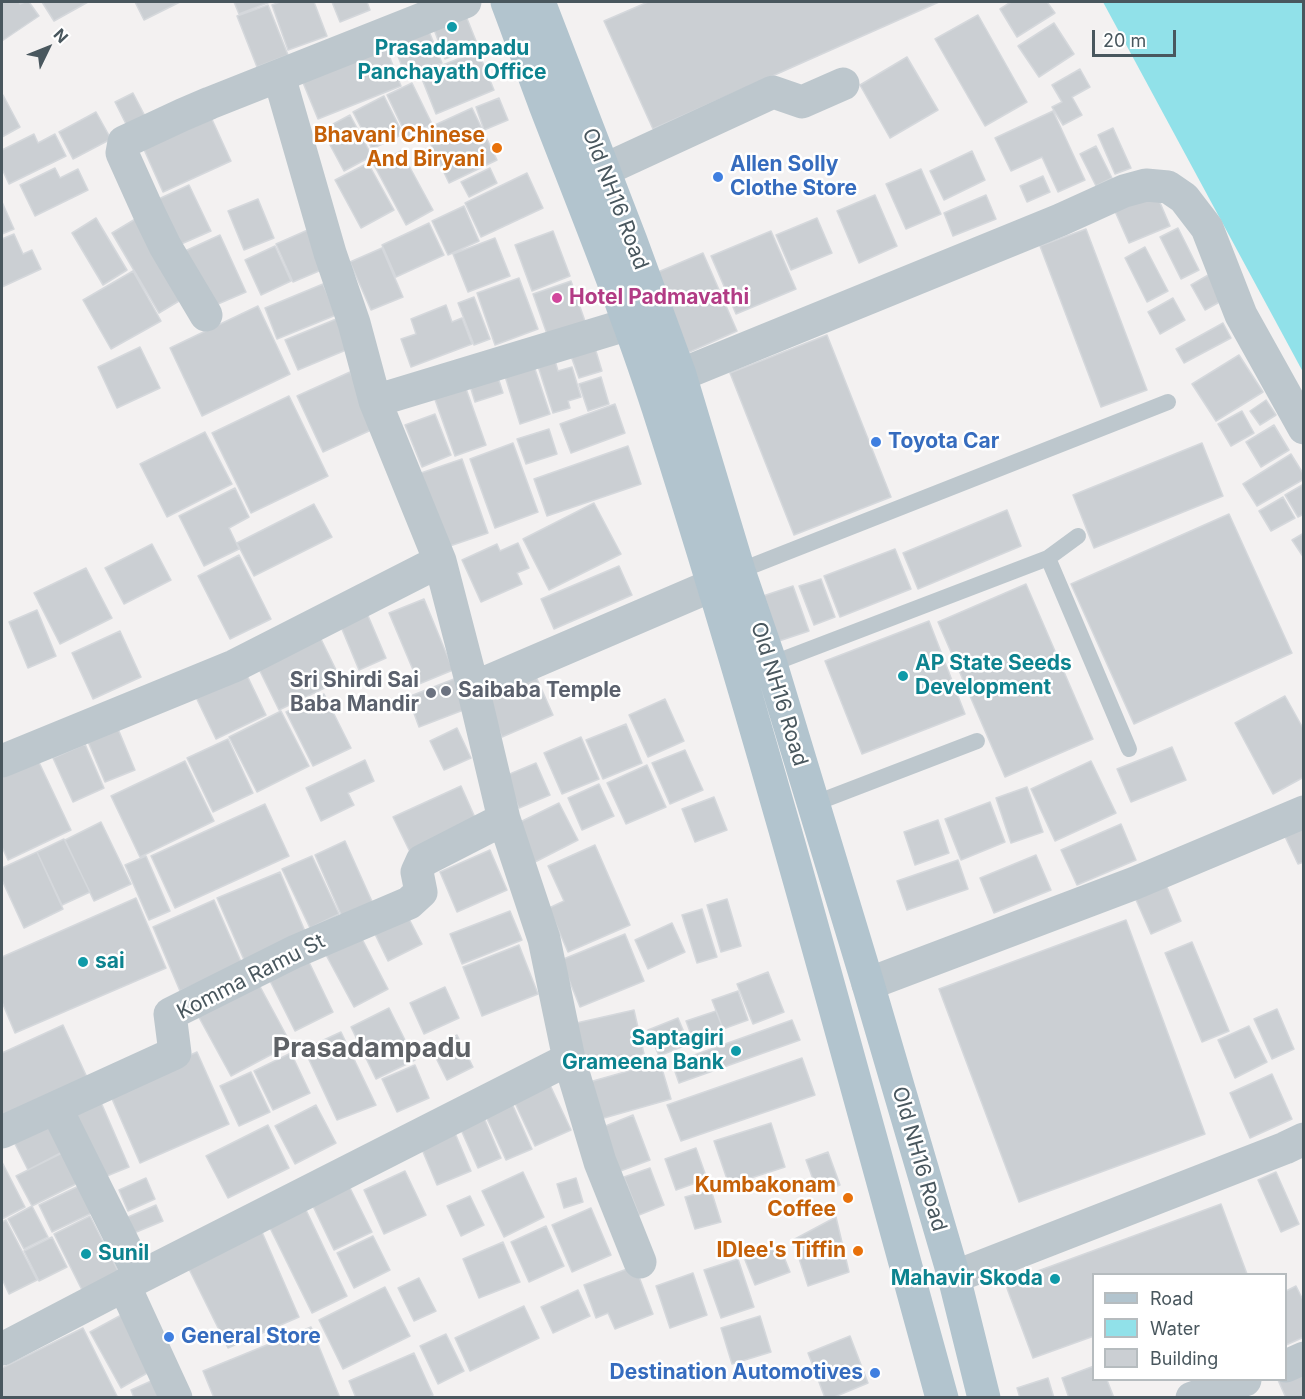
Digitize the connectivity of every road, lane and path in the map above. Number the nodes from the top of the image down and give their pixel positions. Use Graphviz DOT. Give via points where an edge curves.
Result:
graph roads {
  1 [pos="465,2"];
  2 [pos="507,2"];
  3 [pos="539,2"];
  4 [pos="279,76"];
  5 [pos="843,84"];
  6 [pos="604,170"];
  7 [pos="206,315"];
  8 [pos="629,324"];
  9 [pos="680,375"];
  10 [pos="375,401"];
  11 [pos="1168,402"];
  12 [pos="1304,428"];
  13 [pos="1078,536"];
  14 [pos="1048,558"];
  15 [pos="440,561"];
  16 [pos="726,578"];
  17 [pos="771,664"];
  18 [pos="473,688"];
  19 [pos="977,741"];
  20 [pos="1129,749"];
  21 [pos="2,762"];
  22 [pos="813,804"];
  23 [pos="1304,812"];
  24 [pos="504,819"];
  25 [pos="868,984"];
  26 [pos="569,1059"];
  27 [pos="56,1108"];
  28 [pos="2,1132"];
  29 [pos="1304,1139"];
  30 [pos="640,1262"];
  31 [pos="954,1277"];
  32 [pos="132,1281"];
  33 [pos="2,1349"];
  34 [pos="1304,1358"];
  35 [pos="1287,1366"];
  36 [pos="1242,1381"];
  37 [pos="176,1398"];
  38 [pos="942,1398"];
  39 [pos="984,1398"];
  40 [pos="1192,1398"];
  1 -- 4 [label="street"];
  2 -- 8 [label="main road, Old NH16 Road"];
  3 -- 6 [label="main road, Old NH16 Road"];
  4 -- 7 [label="street" via="124,142 122,153 148,213"];
  4 -- 10 [label="street"];
  5 -- 6 [label="street" via="802,102 773,92"];
  6 -- 9 [label="main road, Old NH16 Road"];
  8 -- 10 [label="street"];
  8 -- 16 [label="main road, Old NH16 Road" via="657,406"];
  9 -- 12 [label="street" via="1146,185 1168,187 1184,198 1208,228 1241,315"];
  9 -- 16 [label="main road, Old NH16 Road"];
  10 -- 15 [label="street"];
  11 -- 16 [label="lane"];
  13 -- 14 [label="lane"];
  14 -- 17 [label="lane"];
  14 -- 20 [label="lane"];
  15 -- 18 [label="street"];
  15 -- 21 [label="street" via="234,666"];
  16 -- 17 [label="main road, Old NH16 Road"];
  16 -- 18 [label="street"];
  16 -- 38 [label="main road, Old NH16 Road" via="744,687"];
  17 -- 22 [label="main road, Old NH16 Road"];
  18 -- 24 [label="street"];
  19 -- 22 [label="lane"];
  22 -- 25 [label="main road, Old NH16 Road"];
  23 -- 25 [label="street" via="1135,883"];
  24 -- 26 [label="street" via="543,939"];
  24 -- 27 [label="street, Komma Ramu St" via="422,861 417,872 421,892 409,903 294,952 170,1014 175,1053"];
  25 -- 31 [label="main road, Old NH16 Road"];
  26 -- 30 [label="street" via="600,1162"];
  26 -- 32 [label="street"];
  27 -- 28 [label="street, Komma Ramu St"];
  27 -- 32 [label="street"];
  29 -- 31 [label="street"];
  31 -- 39 [label="main road, Old NH16 Road"];
  32 -- 33 [label="street"];
  32 -- 37 [label="street"];
  34 -- 35 [label="street"];
  36 -- 40 [label="street"];
}
